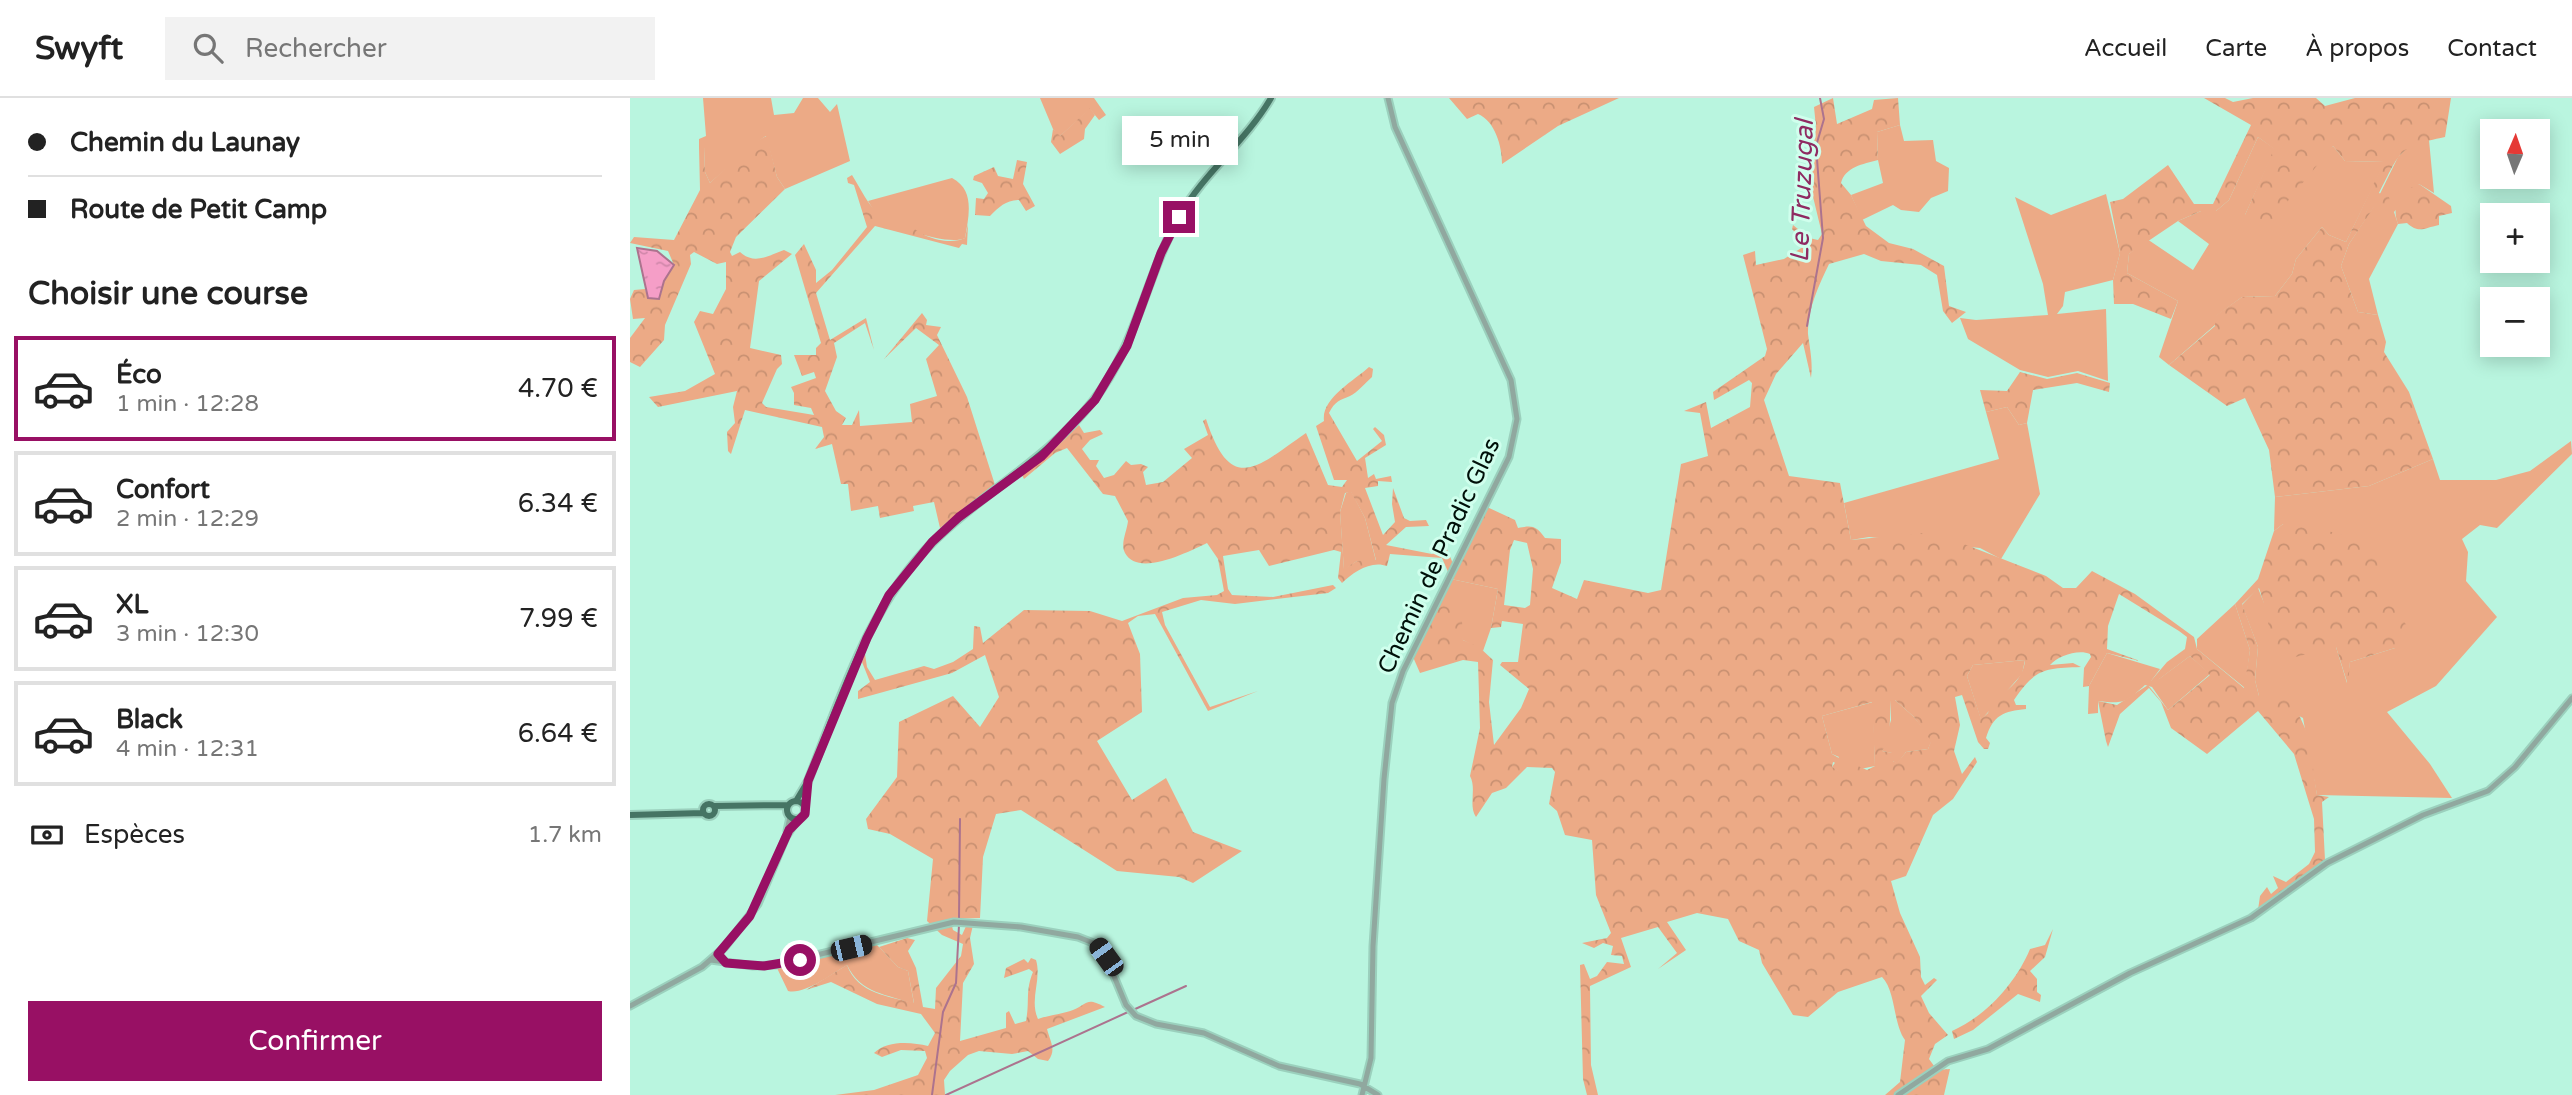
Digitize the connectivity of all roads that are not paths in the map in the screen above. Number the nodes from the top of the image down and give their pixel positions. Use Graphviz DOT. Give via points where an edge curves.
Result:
graph roads {
  1 [pos="1271,98"];
  2 [pos="1388,98"];
  3 [pos="2572,698"];
  4 [pos="808,781"];
  5 [pos="796,801"];
  6 [pos="804,805"];
  7 [pos="790,814"];
  8 [pos="630,815"];
  9 [pos="718,954"];
  10 [pos="711,960"];
  11 [pos="726,963"];
  12 [pos="630,1006"];
  13 [pos="1366,1088"];
  14 [pos="1362,1095"];
  15 [pos="1378,1095"];
  16 [pos="1898,1095"];
  1 -- 4 [label="main road" via="1183,209 1127,346 1095,400 1042,456 932,542 889,595"];
  2 -- 13 [label="street, Chemin de Pradic Glas" via="1395,127 1511,380 1517,419 1509,457 1403,671 1392,704 1377,867 1371,1058"];
  3 -- 16 [label="street" via="2488,792 2423,815 2327,863 2259,914 2082,997 2007,1040 1948,1061"];
  4 -- 5 [label="main road"];
  4 -- 6 [label="main road"];
  5 -- 6 [label="main road"];
  5 -- 7 [label="main road"];
  6 -- 7 [label="main road" via="805,814"];
  7 -- 8 [label="main road" via="771,804 714,808 709,816 703,810"];
  7 -- 9 [label="street" via="786,837 758,904"];
  9 -- 10 [label="street"];
  9 -- 11 [label="street"];
  10 -- 11 [label="street"];
  10 -- 12 [label="street"];
  11 -- 13 [label="street" via="753,967 783,964 954,922 1057,933 1096,944 1136,1016 1204,1033 1279,1066"];
  13 -- 14 [label="street, Chemin de Pradic Glas"];
  13 -- 15 [label="street"];
}
